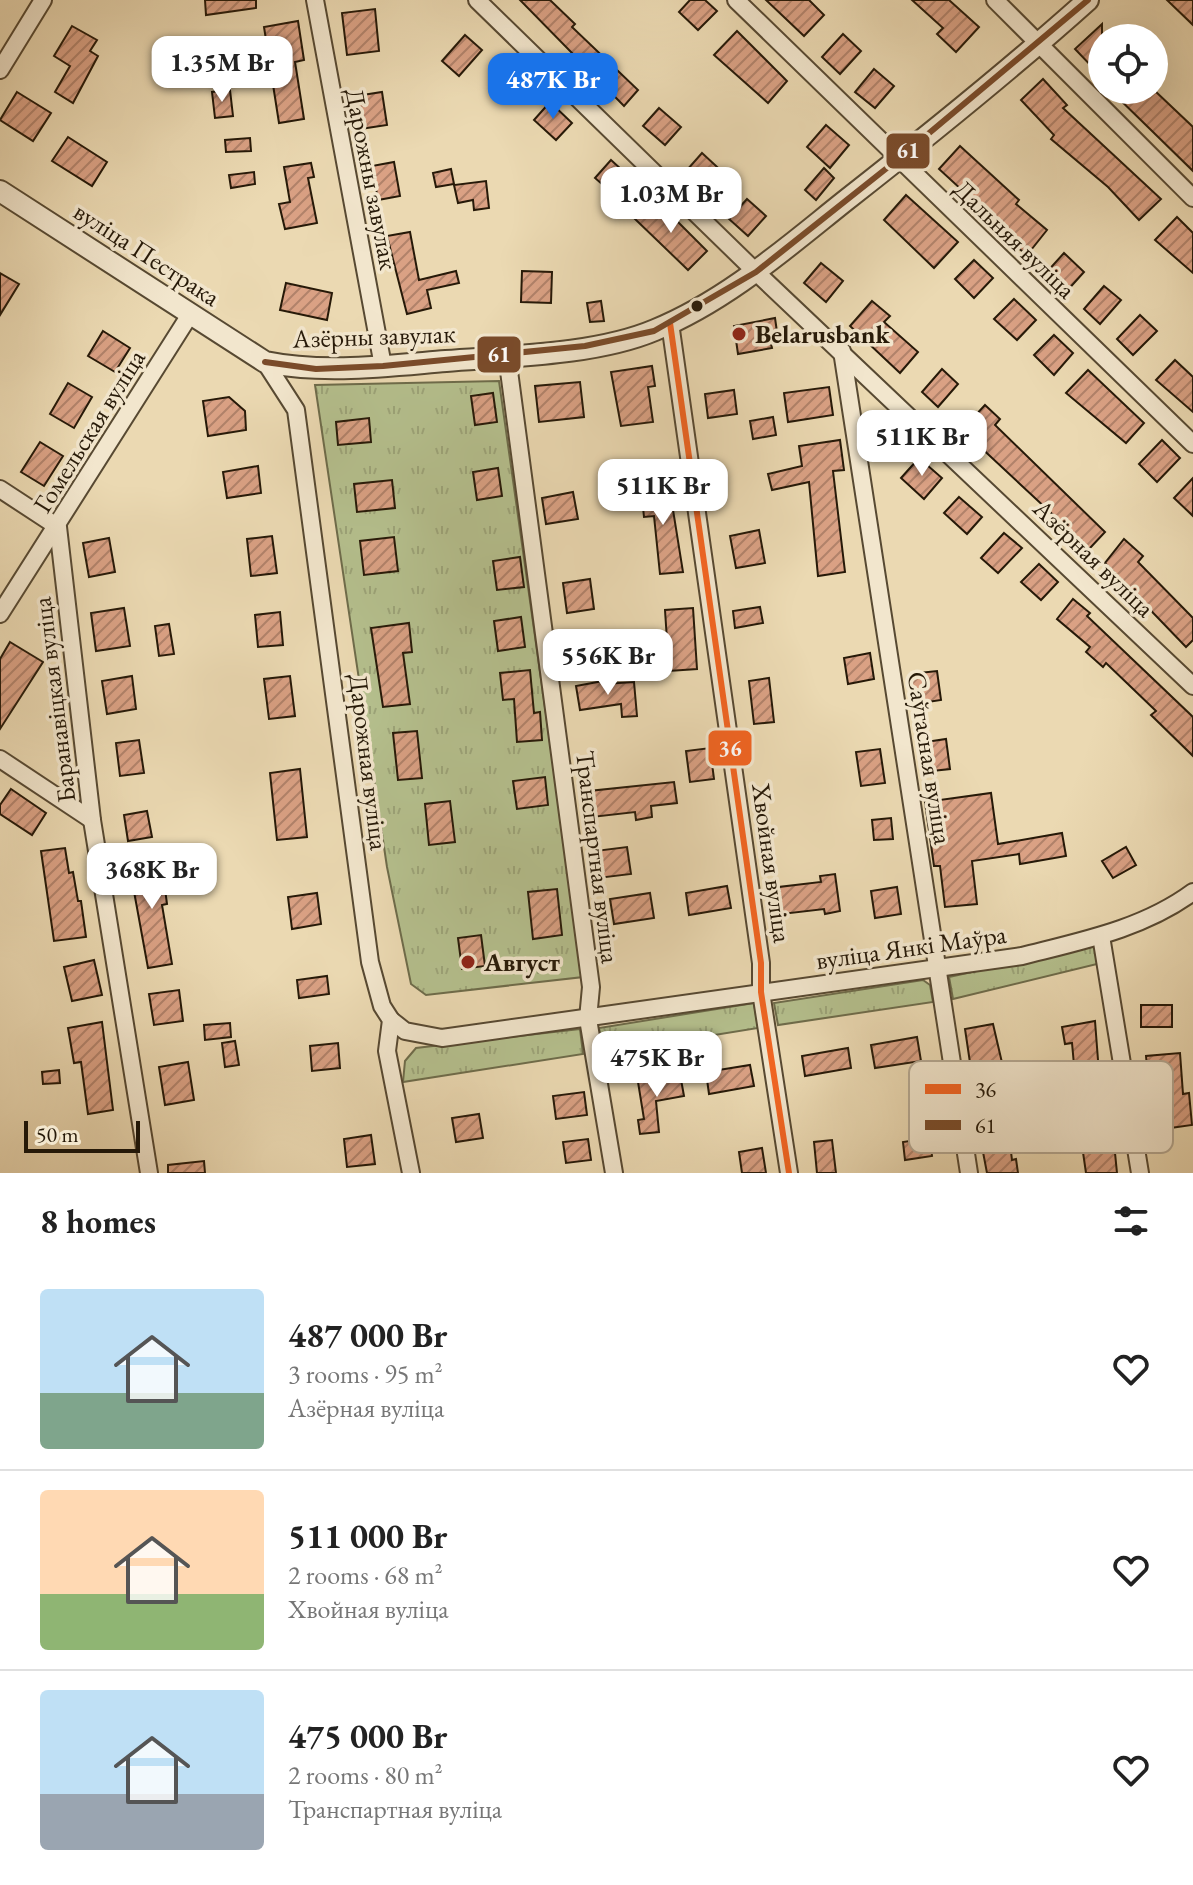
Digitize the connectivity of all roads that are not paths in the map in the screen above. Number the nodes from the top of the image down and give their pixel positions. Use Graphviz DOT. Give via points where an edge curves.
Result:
graph roads {
  1 [pos="43,0"];
  2 [pos="315,0"];
  3 [pos="477,0"];
  4 [pos="736,0"];
  5 [pos="995,0"];
  6 [pos="1088,0"];
  7 [pos="1039,44"];
  8 [pos="0,70"];
  9 [pos="897,160"];
  10 [pos="0,191"];
  11 [pos="1193,198"];
  12 [pos="756,272"];
  13 [pos="191,313"];
  14 [pos="670,323"];
  15 [pos="842,351"];
  16 [pos="507,356"];
  17 [pos="265,362"];
  18 [pos="383,366"];
  19 [pos="1193,444"];
  20 [pos="0,489"];
  21 [pos="58,527"];
  22 [pos="0,614"];
  23 [pos="1193,686"];
  24 [pos="0,759"];
  25 [pos="92,820"];
  26 [pos="1193,892"];
  27 [pos="1101,936"];
  28 [pos="938,968"];
  29 [pos="761,992"];
  30 [pos="588,1019"];
  31 [pos="391,1020"];
  32 [pos="952,1061"];
  33 [pos="1122,1061"];
  34 [pos="966,1153"];
  35 [pos="1137,1153"];
  36 [pos="149,1173"];
  37 [pos="411,1173"];
  38 [pos="614,1173"];
  39 [pos="789,1173"];
  40 [pos="969,1173"];
  41 [pos="1140,1173"];
  1 -- 8 [label="street"];
  2 -- 18 [label="street, Дарожны завулак"];
  3 -- 12 [label="street, Азёрная вуліца"];
  4 -- 9 [label="street, Дальняя вуліца"];
  5 -- 7 [label="street"];
  6 -- 7 [label="street, Азёрны завулак"];
  7 -- 9 [label="street, Азёрны завулак"];
  7 -- 11 [label="street"];
  9 -- 12 [label="street, Азёрны завулак"];
  9 -- 19 [label="street, Дальняя вуліца"];
  10 -- 13 [label="street, вуліца Пестрака"];
  12 -- 14 [label="street, Азёрны завулак"];
  12 -- 15 [label="street, Азёрная вуліца"];
  13 -- 17 [label="street, вуліца Пестрака"];
  13 -- 21 [label="street, Гомельская вуліца"];
  14 -- 16 [label="street, Азёрны завулак" via="627,339"];
  14 -- 29 [label="street, Хвойная вуліца" via="749,872"];
  15 -- 23 [label="street, Азёрная вуліца"];
  15 -- 28 [label="street, Саўгасная вуліца"];
  16 -- 18 [label="street, Азёрны завулак"];
  16 -- 30 [label="street, Транспартная вуліца" via="591,987"];
  17 -- 18 [label="street, Азёрны завулак" via="316,369"];
  17 -- 31 [label="street, Дарожная вуліца" via="296,410 370,962"];
  20 -- 21 [label="street"];
  21 -- 22 [label="street, Гомельская вуліца"];
  21 -- 25 [label="street, Баранавіцкая вуліца"];
  24 -- 25 [label="street"];
  25 -- 36 [label="street, Баранавіцкая вуліца"];
  26 -- 27 [label="street, вуліца Янкі Маўра"];
  27 -- 28 [label="street, вуліца Янкі Маўра" via="1022,956"];
  27 -- 33 [label="street"];
  28 -- 29 [label="street, вуліца Янкі Маўра"];
  28 -- 32 [label="street, Саўгасная вуліца"];
  29 -- 30 [label="street, вуліца Янкі Маўра"];
  29 -- 39 [label="street, Хвойная вуліца"];
  30 -- 31 [label="street, вуліца Янкі Маўра" via="442,1038 405,1031"];
  30 -- 38 [label="street, Транспартная вуліца"];
  31 -- 37 [label="street, Дарожная вуліца" via="387,1051"];
  34 -- 40 [label="street, Саўгасная вуліца"];
  35 -- 41 [label="street"];
}
